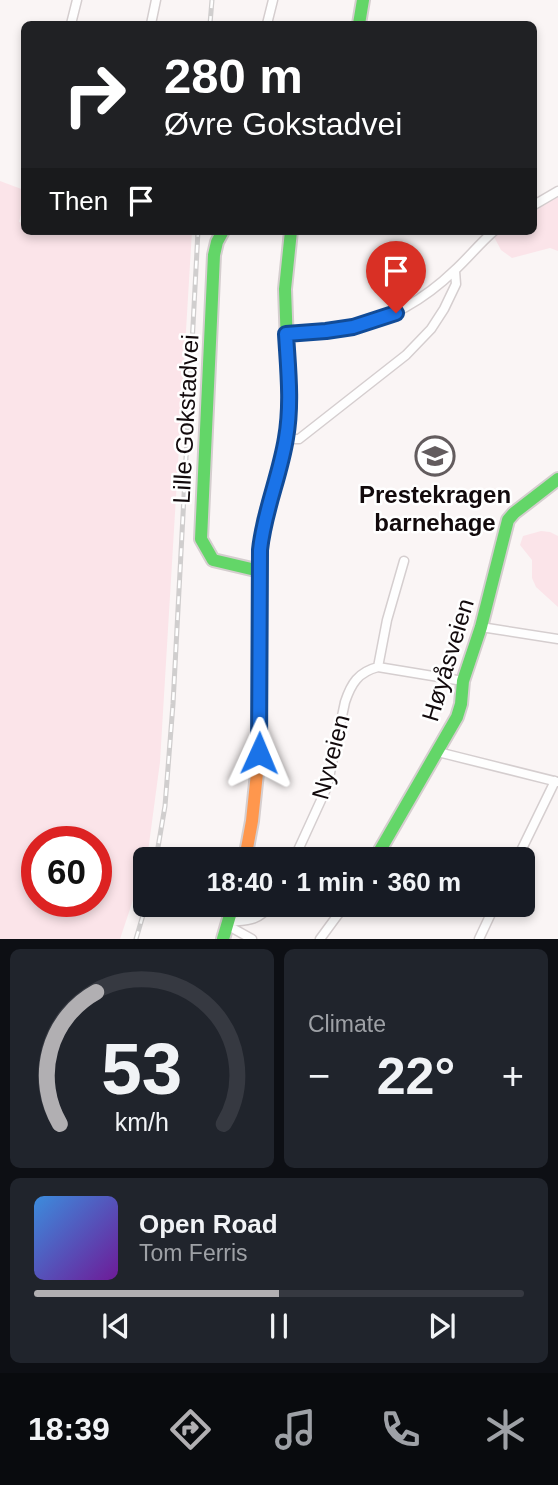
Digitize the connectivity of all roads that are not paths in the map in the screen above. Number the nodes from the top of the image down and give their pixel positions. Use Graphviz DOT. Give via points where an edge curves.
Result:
graph roads {
  1 [pos="77,0"];
  2 [pos="156,0"];
  3 [pos="273,0"];
  4 [pos="363,0"];
  5 [pos="72,21"];
  6 [pos="152,21"];
  7 [pos="268,21"];
  8 [pos="360,21"];
  9 [pos="558,191"];
  10 [pos="537,203"];
  11 [pos="221,235"];
  12 [pos="291,235"];
  13 [pos="490,235"];
  14 [pos="455,271"];
  15 [pos="286,334"];
  16 [pos="286,439"];
  17 [pos="558,479"];
  18 [pos="404,561"];
  19 [pos="260,571"];
  20 [pos="481,627"];
  21 [pos="558,639"];
  22 [pos="378,667"];
  23 [pos="463,681"];
  24 [pos="438,752"];
  25 [pos="556,781"];
  26 [pos="248,847"];
  27 [pos="300,847"];
  28 [pos="382,847"];
  29 [pos="523,847"];
  30 [pos="229,917"];
  31 [pos="258,917"];
  32 [pos="336,917"];
  33 [pos="489,917"];
  34 [pos="228,922"];
  35 [pos="223,939"];
  36 [pos="252,939"];
  37 [pos="320,939"];
  38 [pos="479,939"];
  1 -- 5 [label="street"];
  2 -- 6 [label="street"];
  3 -- 7 [label="street"];
  4 -- 8 [label="street"];
  9 -- 10 [label="street"];
  11 -- 19 [label="street, Lille Gokstadvei" via="214,255 201,539 213,560"];
  12 -- 15 [label="street"];
  13 -- 14 [label="street"];
  14 -- 15 [label="street" via="396,313 353,327"];
  14 -- 16 [label="street" via="456,284 444,309 406,355 299,439"];
  15 -- 16 [label="street"];
  16 -- 19 [label="street" via="264,520"];
  17 -- 20 [label="street, Høyåsveien" via="508,520"];
  18 -- 22 [label="street"];
  19 -- 26 [label="street" via="259,767"];
  20 -- 21 [label="street"];
  20 -- 23 [label="street, Høyåsveien"];
  22 -- 23 [label="street"];
  22 -- 27 [label="street, Nyveien" via="353,682 327,787"];
  23 -- 24 [label="street, Høyåsveien" via="457,717"];
  24 -- 25 [label="street"];
  24 -- 28 [label="street, Høyåsveien"];
  25 -- 29 [label="street"];
  30 -- 34 [label="street"];
  31 -- 34 [label="street"];
  32 -- 37 [label="street"];
  33 -- 38 [label="street"];
  34 -- 35 [label="street"];
  34 -- 36 [label="street"];
}
